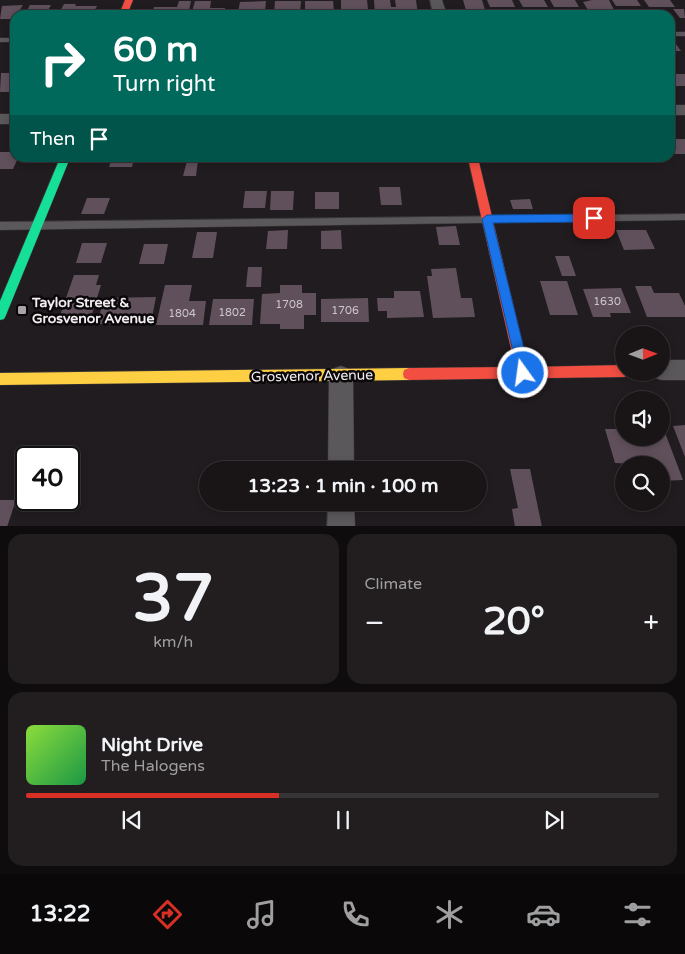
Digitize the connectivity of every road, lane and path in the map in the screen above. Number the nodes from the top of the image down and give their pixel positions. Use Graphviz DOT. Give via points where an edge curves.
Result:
graph roads {
  1 [pos="63,162"];
  2 [pos="474,162"];
  3 [pos="685,217"];
  4 [pos="487,219"];
  5 [pos="37,225"];
  6 [pos="0,226"];
  7 [pos="0,315"];
  8 [pos="670,370"];
  9 [pos="685,370"];
  10 [pos="615,371"];
  11 [pos="523,373"];
  12 [pos="341,376"];
  13 [pos="0,379"];
  14 [pos="341,461"];
  15 [pos="341,511"];
  16 [pos="341,526"];
  1 -- 5 [label="street"];
  2 -- 4 [label="street"];
  3 -- 4 [label="lane"];
  4 -- 5 [label="lane"];
  4 -- 11 [label="street"];
  5 -- 6 [label="lane"];
  5 -- 7 [label="street"];
  8 -- 9 [label="street"];
  10 -- 11 [label="street, Grosvenor Avenue"];
  11 -- 12 [label="street, Grosvenor Avenue"];
  12 -- 13 [label="street, Grosvenor Avenue"];
  12 -- 14 [label="street"];
  15 -- 16 [label="street"];
}
